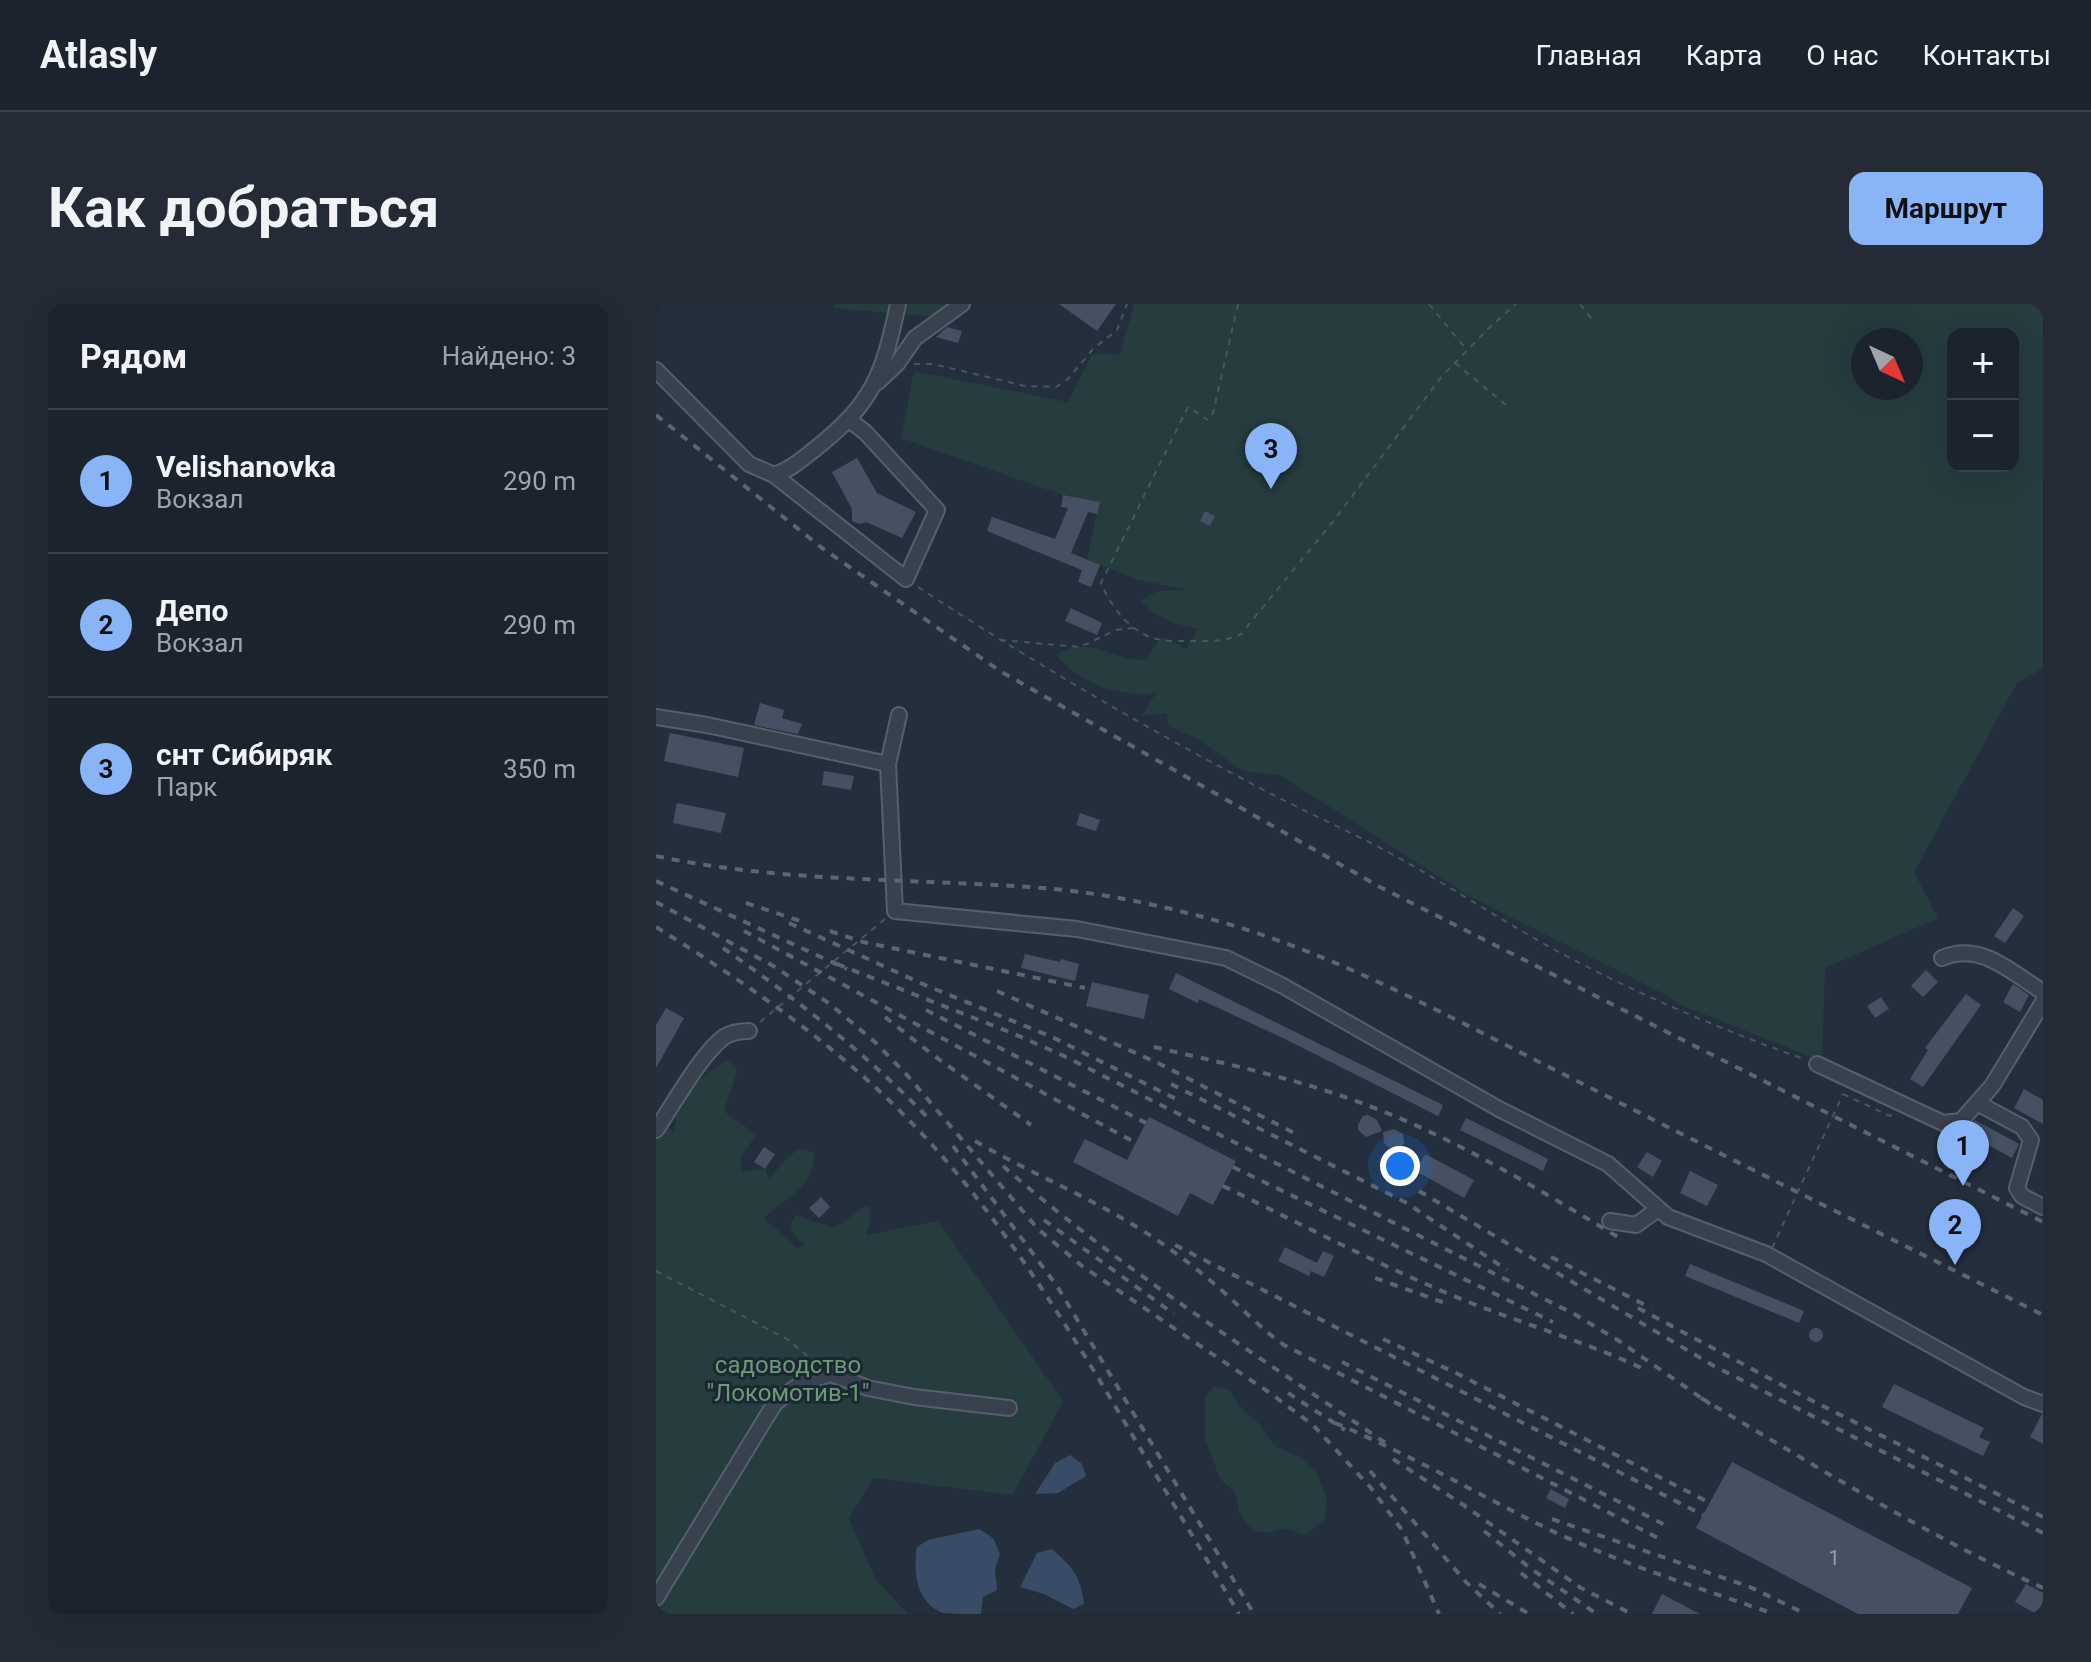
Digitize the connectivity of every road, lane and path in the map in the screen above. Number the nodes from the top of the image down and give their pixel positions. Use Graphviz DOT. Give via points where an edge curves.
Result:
graph roads {
  1 [pos="898,304"];
  2 [pos="962,304"];
  3 [pos="1127,304"];
  4 [pos="1238,304"];
  5 [pos="1429,304"];
  6 [pos="1516,304"];
  7 [pos="1580,304"];
  8 [pos="1595,323"];
  9 [pos="1466,350"];
  10 [pos="1455,362"];
  11 [pos="897,364"];
  12 [pos="656,370"];
  13 [pos="876,385"];
  14 [pos="1506,405"];
  15 [pos="849,420"];
  16 [pos="774,475"];
  17 [pos="906,579"];
  18 [pos="1135,628"];
  19 [pos="999,640"];
  20 [pos="899,715"];
  21 [pos="656,717"];
  22 [pos="888,764"];
  23 [pos="895,911"];
  24 [pos="1942,958"];
  25 [pos="2043,992"];
  26 [pos="2043,1002"];
  27 [pos="749,1031"];
  28 [pos="1817,1064"];
  29 [pos="1979,1104"];
  30 [pos="1890,1116"];
  31 [pos="656,1130"];
  32 [pos="2043,1207"];
  33 [pos="1658,1209"];
  34 [pos="1610,1221"];
  35 [pos="1772,1248"];
  36 [pos="656,1271"];
  37 [pos="831,1374"];
  38 [pos="2043,1404"];
  39 [pos="1009,1408"];
  40 [pos="656,1598"];
  1 -- 13 [label="street"];
  2 -- 11 [label="street" via="915,338"];
  3 -- 11 [label="path" via="1117,330 1056,387 998,381 933,364"];
  4 -- 18 [label="path" via="1213,413 1208,420 1188,407 1101,583 1107,598"];
  5 -- 9 [label="path"];
  6 -- 9 [label="path"];
  7 -- 8 [label="path"];
  9 -- 10 [label="path"];
  10 -- 14 [label="path"];
  10 -- 18 [label="path" via="1241,634 1228,641 1166,639"];
  11 -- 13 [label="street"];
  12 -- 16 [label="street" via="749,464"];
  13 -- 15 [label="street"];
  15 -- 16 [label="street" via="798,463"];
  15 -- 17 [label="street" via="937,510"];
  16 -- 17 [label="street"];
  17 -- 19 [label="path"];
  18 -- 19 [label="path" via="1116,630 1080,647"];
  19 -- 28 [label="path" via="1556,950 1729,1033"];
  20 -- 22 [label="street"];
  21 -- 22 [label="street"];
  22 -- 23 [label="street"];
  23 -- 27 [label="path"];
  23 -- 33 [label="street" via="1077,929 1226,958 1608,1164"];
  24 -- 25 [label="street" via="1957,951 1977,953"];
  26 -- 29 [label="street"];
  27 -- 31 [label="street" via="725,1036 712,1049"];
  28 -- 29 [label="street" via="1943,1123 1961,1121"];
  29 -- 32 [label="street" via="2022,1127 2031,1140 2017,1188"];
  30 -- 35 [label="path, bridge" via="1843,1094"];
  33 -- 34 [label="street" via="1636,1225"];
  33 -- 38 [label="street" via="1766,1254"];
  36 -- 37 [label="path" via="787,1339"];
  37 -- 39 [label="street" via="914,1397"];
  37 -- 40 [label="street" via="803,1382 775,1403"];
}
